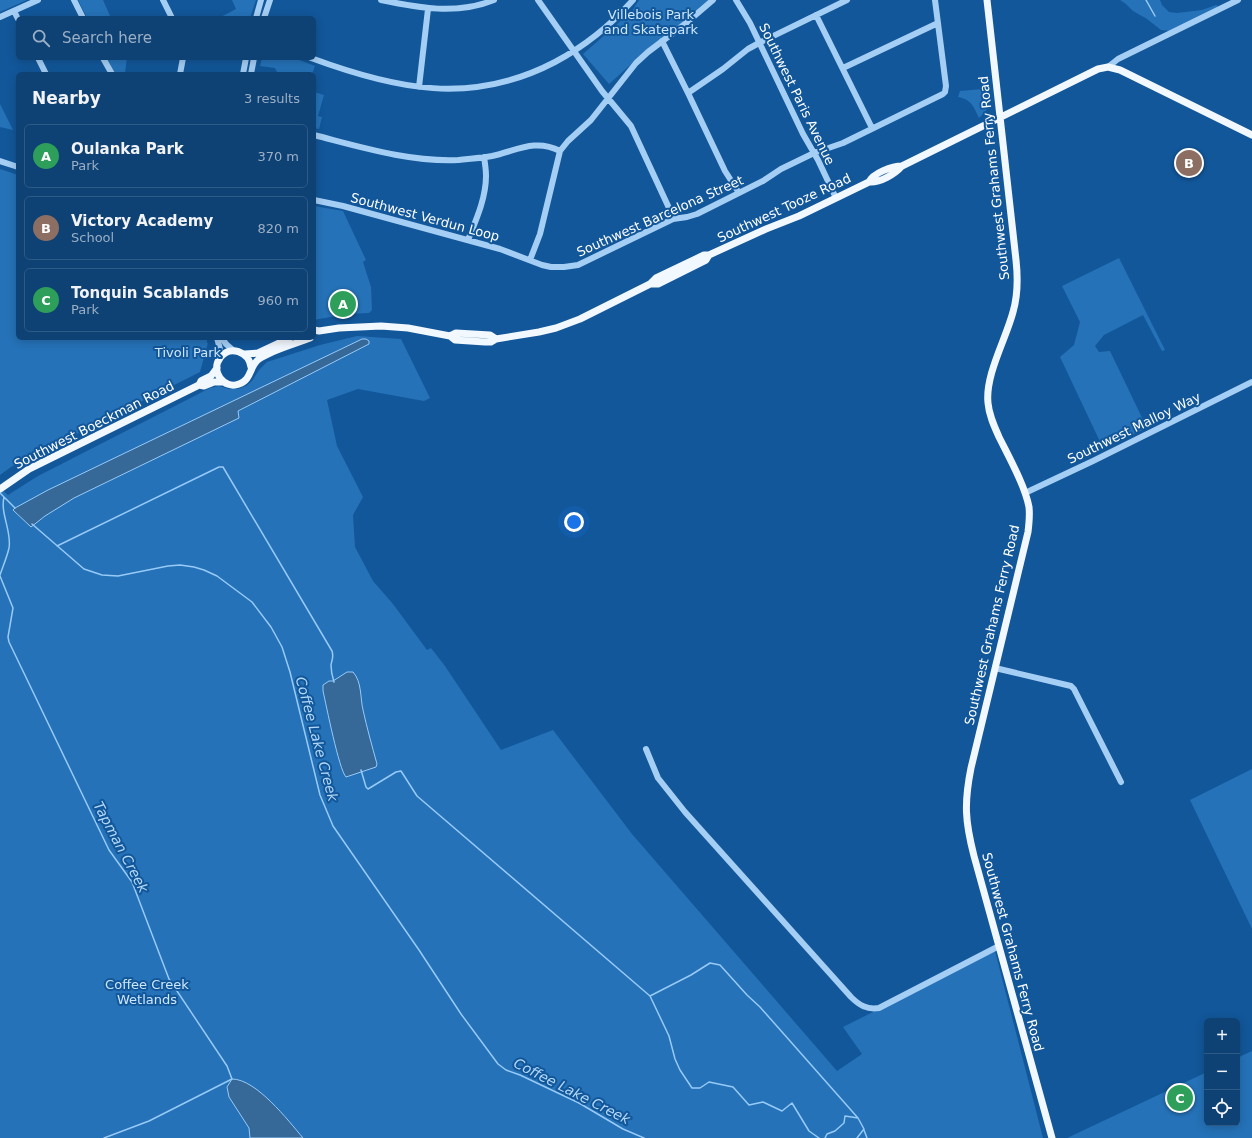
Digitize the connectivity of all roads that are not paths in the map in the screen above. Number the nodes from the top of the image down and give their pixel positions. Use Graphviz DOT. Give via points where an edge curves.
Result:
graph roads {
  1 [pos="38,0"];
  2 [pos="74,0"];
  3 [pos="163,0"];
  4 [pos="261,0"];
  5 [pos="270,0"];
  6 [pos="381,0"];
  7 [pos="494,0"];
  8 [pos="538,0"];
  9 [pos="633,0"];
  10 [pos="713,0"];
  11 [pos="736,0"];
  12 [pos="847,0"];
  13 [pos="935,0"];
  14 [pos="987,0"];
  15 [pos="1238,0"];
  16 [pos="428,9"];
  17 [pos="14,11"];
  18 [pos="816,15"];
  19 [pos="16,16"];
  20 [pos="82,16"];
  21 [pos="171,16"];
  22 [pos="257,16"];
  23 [pos="265,16"];
  24 [pos="0,17"];
  25 [pos="938,23"];
  26 [pos="662,41"];
  27 [pos="759,43"];
  28 [pos="575,51"];
  29 [pos="39,60"];
  30 [pos="104,60"];
  31 [pos="183,60"];
  32 [pos="246,60"];
  33 [pos="254,60"];
  34 [pos="316,60"];
  35 [pos="1108,67"];
  36 [pos="843,68"];
  37 [pos="45,72"];
  38 [pos="111,72"];
  39 [pos="180,72"];
  40 [pos="243,72"];
  41 [pos="251,72"];
  42 [pos="419,87"];
  43 [pos="688,93"];
  44 [pos="608,97"];
  45 [pos="1000,118"];
  46 [pos="872,128"];
  47 [pos="316,135"];
  48 [pos="1252,135"];
  49 [pos="560,151"];
  50 [pos="814,153"];
  51 [pos="484,157"];
  52 [pos="0,162"];
  53 [pos="16,166"];
  54 [pos="739,193"];
  55 [pos="836,198"];
  56 [pos="316,200"];
  57 [pos="673,219"];
  58 [pos="468,240"];
  59 [pos="530,260"];
  60 [pos="316,333"];
  61 [pos="218,340"];
  62 [pos="223,340"];
  63 [pos="286,340"];
  64 [pos="304,340"];
  65 [pos="234,351"];
  66 [pos="244,354"];
  67 [pos="220,358"];
  68 [pos="251,367"];
  69 [pos="217,368"];
  70 [pos="223,382"];
  71 [pos="1252,382"];
  72 [pos="199,385"];
  73 [pos="0,489"];
  74 [pos="1025,493"];
  75 [pos="995,668"];
  76 [pos="646,749"];
  77 [pos="1121,782"];
  78 [pos="1000,946"];
  79 [pos="1052,1138"];
  1 -- 17 [label="street"];
  2 -- 20 [label="street"];
  3 -- 21 [label="street"];
  4 -- 22 [label="street"];
  5 -- 23 [label="street"];
  6 -- 16 [label="street"];
  7 -- 16 [label="street" via="462,8"];
  8 -- 28 [label="street"];
  9 -- 28 [label="street" via="605,29"];
  10 -- 26 [label="street"];
  11 -- 27 [label="street, Southwest Paris Avenue"];
  12 -- 18 [label="street"];
  13 -- 25 [label="street"];
  14 -- 45 [label="main road, Southwest Grahams Ferry Road"];
  15 -- 35 [label="street" via="1118,59"];
  16 -- 42 [label="street"];
  17 -- 19 [label="street"];
  17 -- 24 [label="street"];
  18 -- 27 [label="street"];
  18 -- 36 [label="street"];
  25 -- 36 [label="street"];
  25 -- 46 [label="street, Southwest Barcelona Street" via="945,92"];
  26 -- 43 [label="street"];
  26 -- 44 [label="street" via="636,63"];
  27 -- 43 [label="street"];
  27 -- 50 [label="street, Southwest Paris Avenue"];
  28 -- 42 [label="street" via="526,75 492,85 464,89"];
  28 -- 44 [label="street"];
  29 -- 37 [label="street"];
  30 -- 38 [label="street"];
  31 -- 39 [label="street"];
  32 -- 40 [label="street"];
  33 -- 41 [label="street"];
  34 -- 42 [label="street" via="390,82"];
  35 -- 45 [label="main road, Southwest Tooze Road" via="1089,73"];
  35 -- 48 [label="main road" via="1120,70"];
  36 -- 46 [label="street"];
  43 -- 54 [label="street" via="725,171"];
  44 -- 49 [label="street" via="586,125"];
  44 -- 57 [label="street" via="631,126"];
  45 -- 55 [label="main road, Southwest Tooze Road" via="902,166 897,172"];
  45 -- 74 [label="main road, Southwest Grahams Ferry Road" via="1018,282 1013,312 990,380 988,402 993,423"];
  46 -- 50 [label="street, Southwest Barcelona Street" via="843,143"];
  47 -- 51 [label="street" via="413,158 458,160"];
  49 -- 51 [label="street" via="545,145 536,145"];
  49 -- 59 [label="street" via="541,229"];
  50 -- 54 [label="street, Southwest Barcelona Street"];
  50 -- 55 [label="street, Southwest Paris Avenue"];
  51 -- 58 [label="street" via="485,186"];
  52 -- 53 [label="street"];
  54 -- 57 [label="street, Southwest Barcelona Street" via="697,214"];
  55 -- 60 [label="main road, Southwest Tooze Road" via="709,255 706,260 658,284 650,284 565,325 535,333 491,342 468,342 408,328 381,326 339,328"];
  56 -- 58 [label="street, Southwest Verdun Loop"];
  57 -- 59 [label="street, Southwest Barcelona Street" via="578,265 551,267"];
  58 -- 59 [label="street, Southwest Verdun Loop"];
  61 -- 67 [label="street"];
  62 -- 65 [label="street"];
  63 -- 66 [label="main road" via="258,353"];
  64 -- 68 [label="main road, Southwest Boeckman Road" via="260,358"];
  65 -- 66 [label="main road"];
  65 -- 67 [label="main road" via="227,352"];
  66 -- 68 [label="main road" via="250,360"];
  67 -- 69 [label="main road"];
  68 -- 70 [label="main road, Southwest Boeckman Road" via="248,378 240,384 230,385"];
  69 -- 70 [label="main road"];
  69 -- 72 [label="main road, Southwest Boeckman Road"];
  70 -- 72 [label="main road, Southwest Boeckman Road"];
  71 -- 74 [label="street, Southwest Malloy Way"];
  72 -- 73 [label="main road, Southwest Boeckman Road" via="43,462"];
  74 -- 75 [label="main road, Southwest Grahams Ferry Road" via="1029,524"];
  75 -- 77 [label="street" via="1074,689"];
  75 -- 78 [label="main road, Southwest Grahams Ferry Road" via="966,791 966,808 971,844"];
  76 -- 78 [label="street" via="658,778 685,812 862,1006 879,1008"];
  78 -- 79 [label="main road, Southwest Grahams Ferry Road"];
}
